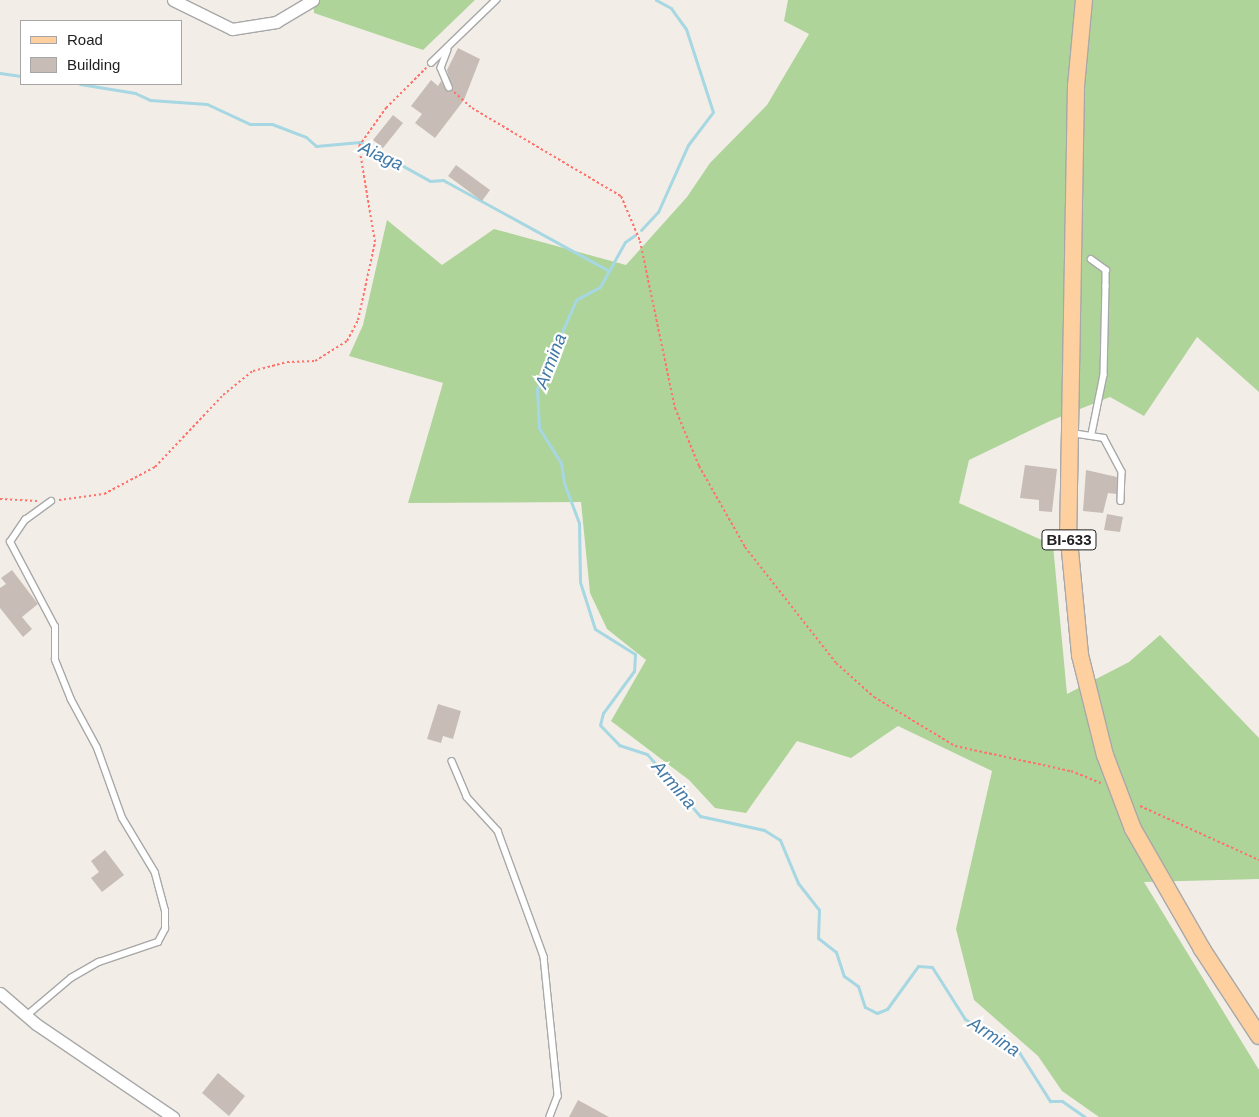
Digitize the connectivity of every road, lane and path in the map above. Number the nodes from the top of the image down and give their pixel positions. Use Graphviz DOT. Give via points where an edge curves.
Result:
graph roads {
  1 [pos="173,0"];
  2 [pos="313,0"];
  3 [pos="496,0"];
  4 [pos="1084,0"];
  5 [pos="448,48"];
  6 [pos="431,63"];
  7 [pos="449,86"];
  8 [pos="1091,259"];
  9 [pos="1070,433"];
  10 [pos="1092,434"];
  11 [pos="0,499"];
  12 [pos="1121,500"];
  13 [pos="51,501"];
  14 [pos="452,761"];
  15 [pos="1119,793"];
  16 [pos="1259,860"];
  17 [pos="0,993"];
  18 [pos="26,1016"];
  19 [pos="1259,1036"];
  20 [pos="173,1117"];
  21 [pos="550,1117"];
  1 -- 2 [label="street" via="232,29 276,22"];
  3 -- 5 [label="lane"];
  4 -- 9 [label="main road, BI-633" via="1076,86"];
  5 -- 6 [label="lane"];
  5 -- 7 [label="lane" via="441,68"];
  6 -- 13 [label="path" via="386,108 359,146 375,242 358,320 347,341 315,361 286,362 253,371 224,395 155,468 104,494"];
  7 -- 15 [label="path" via="472,108 621,196 640,241 675,408 699,466 745,548 836,663 874,697 955,746 1071,771"];
  8 -- 10 [label="lane" via="1106,270 1104,375"];
  9 -- 10 [label="lane"];
  9 -- 15 [label="main road, BI-633" via="1068,530 1079,646 1092,709"];
  10 -- 12 [label="lane" via="1104,438 1117,456"];
  11 -- 13 [label="path"];
  13 -- 18 [label="lane" via="25,520 10,542 54,627 55,660 71,700 97,748 122,818 155,872 165,911 165,930 158,942 99,962 71,978"];
  14 -- 21 [label="lane" via="467,797 498,831 544,957 558,1096"];
  15 -- 16 [label="path" via="1167,821 1196,828"];
  15 -- 19 [label="main road, BI-633" via="1158,877"];
  17 -- 18 [label="street"];
  18 -- 20 [label="street"];
}
